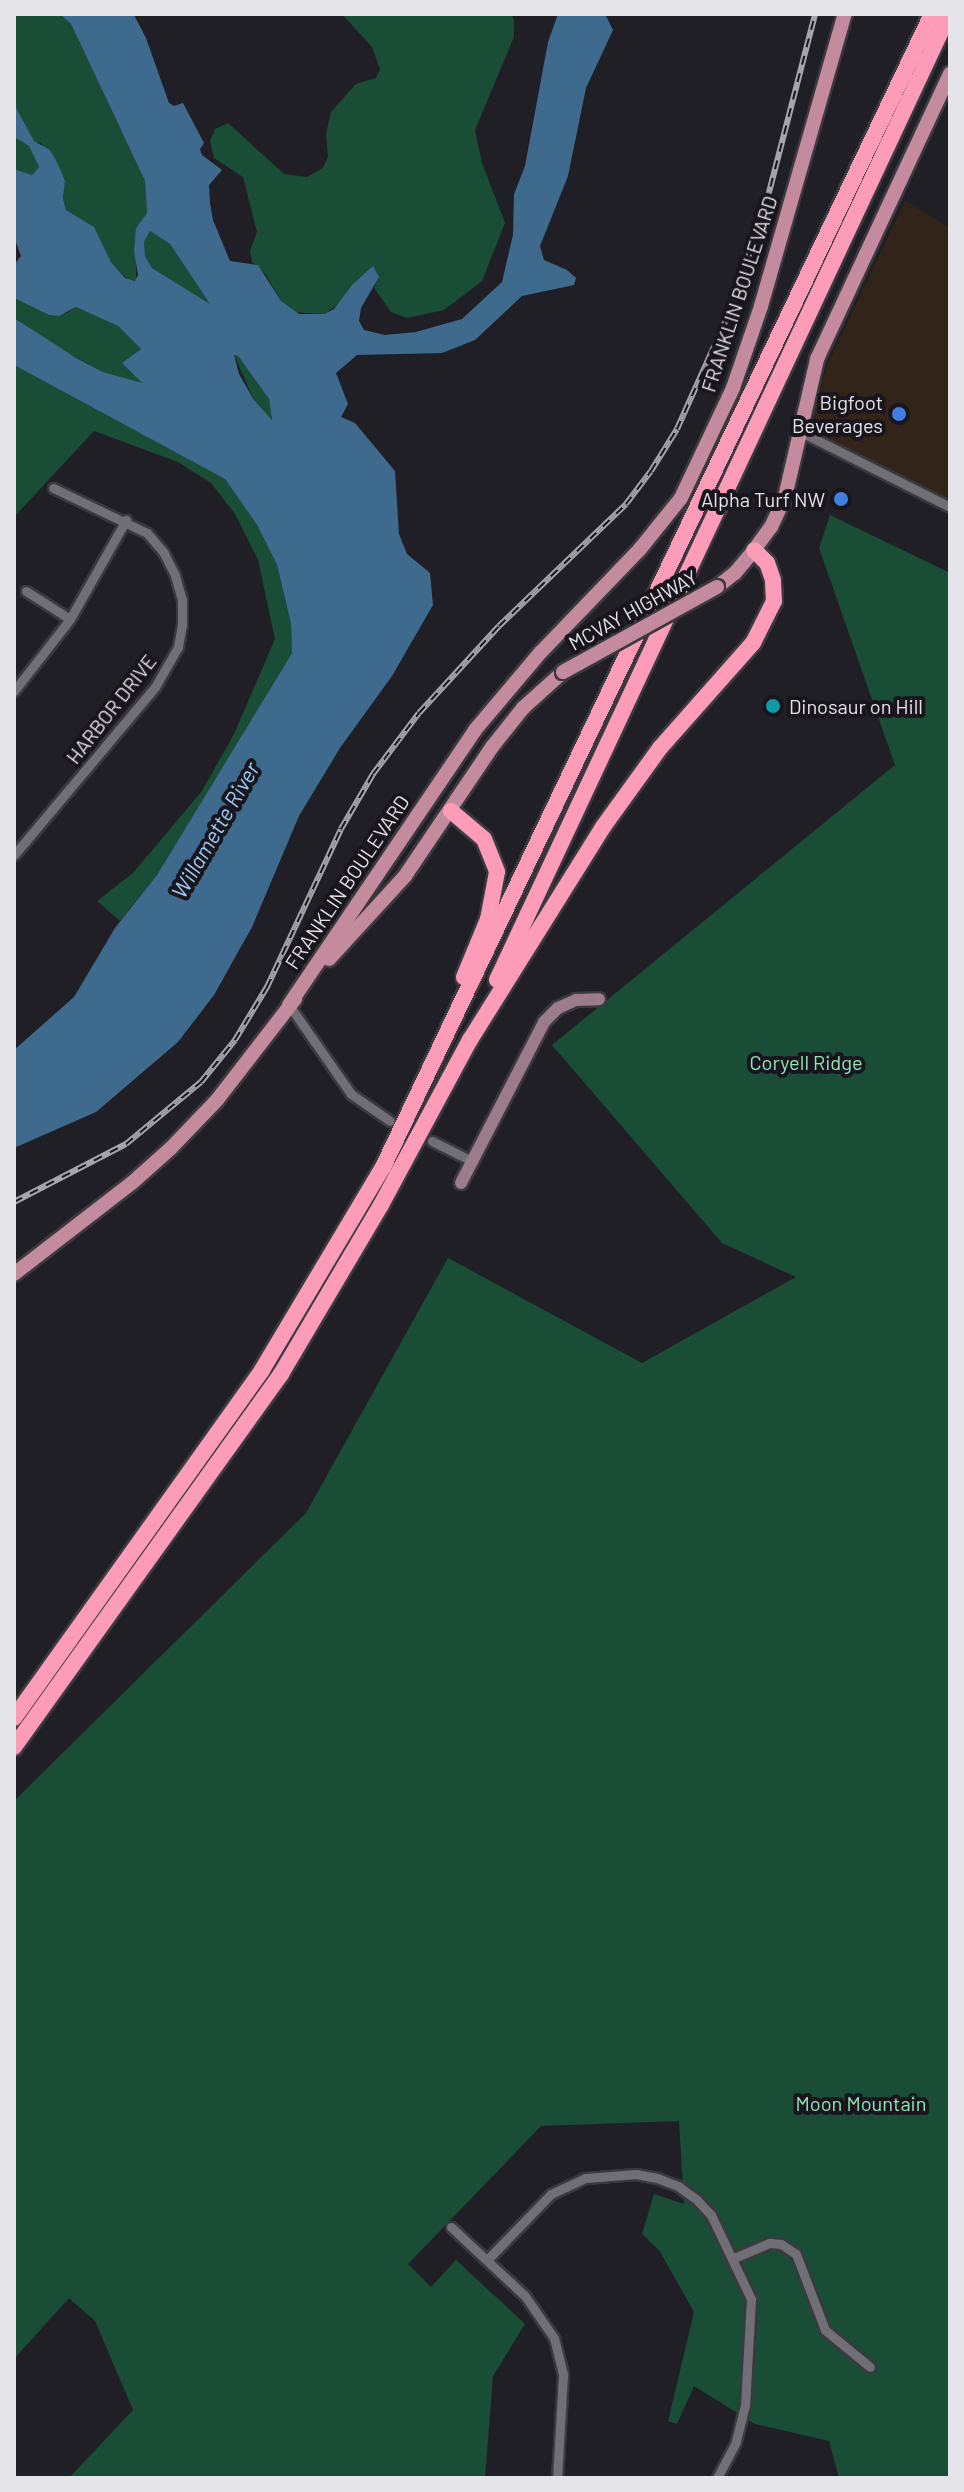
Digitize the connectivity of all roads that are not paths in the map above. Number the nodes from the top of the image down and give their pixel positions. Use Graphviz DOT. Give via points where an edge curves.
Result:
graph roads {
  1 [pos="845,14"];
  2 [pos="932,14"];
  3 [pos="949,14"];
  4 [pos="950,74"];
  5 [pos="799,431"];
  6 [pos="53,488"];
  7 [pos="950,507"];
  8 [pos="126,520"];
  9 [pos="754,550"];
  10 [pos="26,591"];
  11 [pos="70,619"];
  12 [pos="14,691"];
  13 [pos="438,782"];
  14 [pos="451,811"];
  15 [pos="14,855"];
  16 [pos="599,999"];
  17 [pos="289,1005"];
  18 [pos="470,1040"];
  19 [pos="412,1109"];
  20 [pos="390,1121"];
  21 [pos="432,1141"];
  22 [pos="472,1161"];
  23 [pos="461,1183"];
  24 [pos="14,1274"];
  25 [pos="14,1718"];
  26 [pos="14,1747"];
  27 [pos="451,2227"];
  28 [pos="734,2258"];
  29 [pos="487,2260"];
  30 [pos="870,2367"];
  31 [pos="557,2478"];
  32 [pos="717,2478"];
  1 -- 13 [label="main road, FRANKLIN BOULEVARD" via="761,306 733,388 681,498 522,674"];
  2 -- 19 [label="highway"];
  3 -- 18 [label="highway"];
  4 -- 5 [label="main road, MCVAY HIGHWAY" via="817,359"];
  5 -- 7 [label="street"];
  5 -- 9 [label="main road, MCVAY HIGHWAY" via="785,497"];
  6 -- 8 [label="street, HARBOR DRIVE"];
  8 -- 11 [label="street"];
  8 -- 15 [label="street, HARBOR DRIVE" via="147,533 175,575 182,600 178,647 155,687"];
  9 -- 14 [label="main road, MCVAY HIGHWAY, bridge" via="717,587 563,672 515,718"];
  9 -- 18 [label="highway" via="767,563 773,580 774,601 766,622 660,748 603,827"];
  10 -- 11 [label="street"];
  11 -- 12 [label="street"];
  13 -- 14 [label="main road, FRANKLIN BOULEVARD" via="438,797"];
  13 -- 17 [label="main road, FRANKLIN BOULEVARD"];
  14 -- 17 [label="main road, FRANKLIN BOULEVARD" via="405,876"];
  14 -- 19 [label="highway" via="484,839 495,863 496,889"];
  16 -- 22 [label="street" via="576,1000 544,1022"];
  17 -- 20 [label="street" via="351,1094"];
  17 -- 24 [label="main road, FRANKLIN BOULEVARD" via="217,1100 171,1148"];
  18 -- 26 [label="highway" via="281,1374"];
  19 -- 25 [label="highway" via="332,1258 262,1370"];
  21 -- 22 [label="street"];
  22 -- 23 [label="street"];
  27 -- 29 [label="street"];
  28 -- 29 [label="street" via="697,2200 678,2186 636,2174 567,2185 536,2207"];
  28 -- 30 [label="street" via="770,2243 796,2254 825,2330"];
  28 -- 32 [label="street" via="751,2299 746,2389 736,2442"];
  29 -- 31 [label="street" via="536,2308 560,2355"];
}
